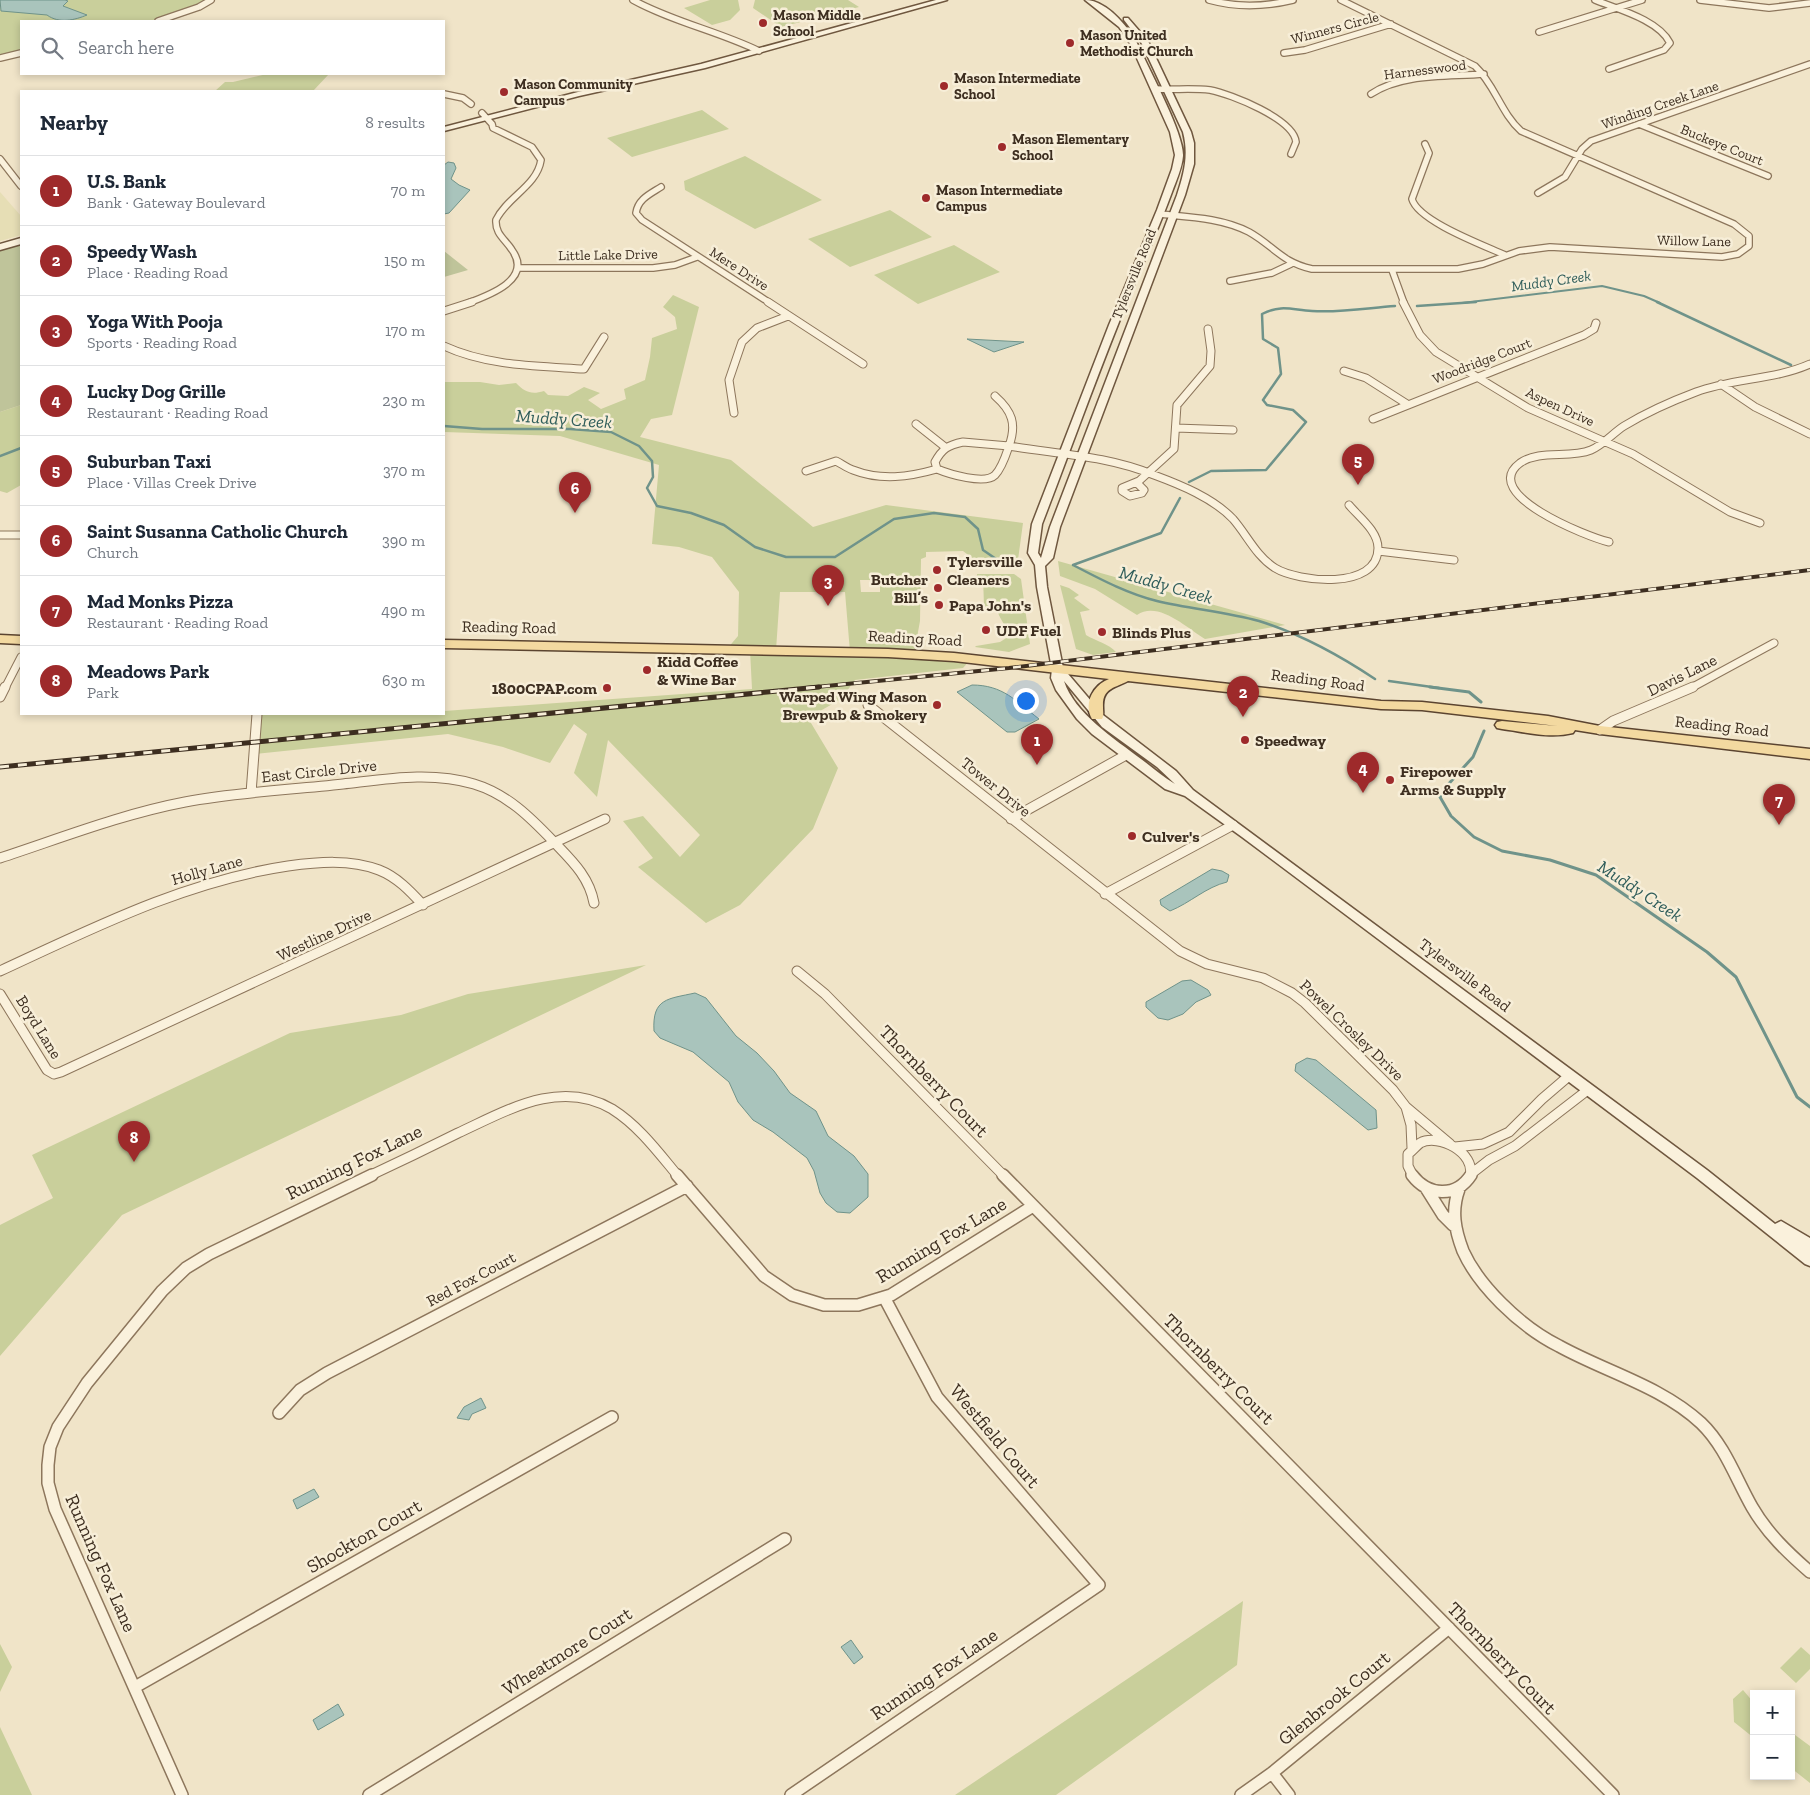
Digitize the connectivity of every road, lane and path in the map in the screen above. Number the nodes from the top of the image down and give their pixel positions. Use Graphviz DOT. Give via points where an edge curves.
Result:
graph roads {
  1 [pos="211,0"];
  2 [pos="634,0"];
  3 [pos="926,0"];
  4 [pos="944,0"];
  5 [pos="1088,0"];
  6 [pos="1101,0"];
  7 [pos="1210,0"];
  8 [pos="1293,0"];
  9 [pos="1341,0"];
  10 [pos="1595,0"];
  11 [pos="1642,0"];
  12 [pos="1700,0"];
  13 [pos="1810,3"];
  14 [pos="1614,8"];
  15 [pos="161,20"];
  16 [pos="1392,24"];
  17 [pos="1539,32"];
  18 [pos="756,50"];
  19 [pos="20,53"];
  20 [pos="1284,53"];
  21 [pos="0,58"];
  22 [pos="1810,64"];
  23 [pos="1609,69"];
  24 [pos="1484,74"];
  25 [pos="1156,89"];
  26 [pos="1168,90"];
  27 [pos="445,94"];
  28 [pos="1371,94"];
  29 [pos="459,101"];
  30 [pos="487,118"];
  31 [pos="445,123"];
  32 [pos="1639,124"];
  33 [pos="445,129"];
  34 [pos="1425,144"];
  35 [pos="1290,154"];
  36 [pos="1576,157"];
  37 [pos="0,159"];
  38 [pos="1768,176"];
  39 [pos="20,185"];
  40 [pos="661,187"];
  41 [pos="1538,193"];
  42 [pos="1159,214"];
  43 [pos="1173,216"];
  44 [pos="20,235"];
  45 [pos="0,241"];
  46 [pos="20,241"];
  47 [pos="0,247"];
  48 [pos="1505,255"];
  49 [pos="697,257"];
  50 [pos="1291,264"];
  51 [pos="518,268"];
  52 [pos="1392,270"];
  53 [pos="1230,281"];
  54 [pos="445,311"];
  55 [pos="788,316"];
  56 [pos="1596,324"];
  57 [pos="1208,329"];
  58 [pos="604,337"];
  59 [pos="445,346"];
  60 [pos="863,364"];
  61 [pos="1810,364"];
  62 [pos="1344,371"];
  63 [pos="1476,376"];
  64 [pos="1721,384"];
  65 [pos="995,396"];
  66 [pos="1407,404"];
  67 [pos="734,413"];
  68 [pos="1373,419"];
  69 [pos="916,424"];
  70 [pos="1176,428"];
  71 [pos="1233,430"];
  72 [pos="1810,434"];
  73 [pos="1604,440"];
  74 [pos="945,447"];
  75 [pos="1009,447"];
  76 [pos="1065,455"];
  77 [pos="1080,458"];
  78 [pos="937,469"];
  79 [pos="806,471"];
  80 [pos="1149,473"];
  81 [pos="1137,483"];
  82 [pos="1349,505"];
  83 [pos="1760,523"];
  84 [pos="0,535"];
  85 [pos="20,535"];
  86 [pos="1608,542"];
  87 [pos="1378,552"];
  88 [pos="1454,560"];
  89 [pos="1040,565"];
  90 [pos="0,640"];
  91 [pos="20,640"];
  92 [pos="1774,643"];
  93 [pos="445,644"];
  94 [pos="20,659"];
  95 [pos="1058,669"];
  96 [pos="1133,677"];
  97 [pos="0,697"];
  98 [pos="868,705"];
  99 [pos="257,715"];
  100 [pos="1097,716"];
  101 [pos="1600,730"];
  102 [pos="1810,754"];
  103 [pos="1126,755"];
  104 [pos="251,793"];
  105 [pos="1189,793"];
  106 [pos="605,819"];
  107 [pos="1011,819"];
  108 [pos="1233,824"];
  109 [pos="556,843"];
  110 [pos="0,858"];
  111 [pos="1105,894"];
  112 [pos="1114,900"];
  113 [pos="594,903"];
  114 [pos="423,905"];
  115 [pos="0,971"];
  116 [pos="797,971"];
  117 [pos="0,994"];
  118 [pos="54,1074"];
  119 [pos="1570,1075"];
  120 [pos="1589,1089"];
  121 [pos="1406,1107"];
  122 [pos="1452,1146"];
  123 [pos="1412,1148"];
  124 [pos="1471,1174"];
  125 [pos="687,1186"];
  126 [pos="1718,1186"];
  127 [pos="1426,1188"];
  128 [pos="1459,1189"];
  129 [pos="1033,1206"];
  130 [pos="1453,1225"];
  131 [pos="1810,1246"];
  132 [pos="1810,1260"];
  133 [pos="884,1297"];
  134 [pos="279,1413"];
  135 [pos="612,1417"];
  136 [pos="785,1539"];
  137 [pos="1810,1572"];
  138 [pos="1099,1585"];
  139 [pos="1449,1628"];
  140 [pos="135,1687"];
  141 [pos="1272,1773"];
  142 [pos="182,1795"];
  143 [pos="369,1795"];
  144 [pos="791,1795"];
  145 [pos="1241,1795"];
  146 [pos="1290,1795"];
  147 [pos="1613,1795"];
  1 -- 15 [label="street"];
  2 -- 18 [label="street" via="664,17 722,34"];
  3 -- 18 [label="main road"];
  4 -- 18 [label="main road"];
  5 -- 25 [label="main road, Tylersville Road" via="1129,34"];
  6 -- 26 [label="main road, Tylersville Road" via="1125,18 1139,34"];
  7 -- 8 [label="street" via="1252,7"];
  9 -- 16 [label="street, Willow Lane"];
  10 -- 14 [label="street"];
  11 -- 14 [label="street"];
  12 -- 13 [label="street" via="1763,9"];
  14 -- 17 [label="street"];
  14 -- 23 [label="street" via="1658,28 1667,35 1670,43 1664,50"];
  16 -- 20 [label="street, Winners Circle" via="1305,50"];
  16 -- 24 [label="street, Willow Lane" via="1466,61"];
  18 -- 30 [label="main road"];
  19 -- 21 [label="street"];
  22 -- 32 [label="street, Winding Creek Lane"];
  24 -- 28 [label="street, Harnesswood" via="1395,83 1379,87"];
  24 -- 36 [label="street, Willow Lane" via="1513,125 1528,136"];
  25 -- 26 [label="street"];
  25 -- 42 [label="main road, Tylersville Road" via="1178,140 1179,154"];
  26 -- 35 [label="street" via="1221,92 1281,122 1294,134 1296,146"];
  26 -- 43 [label="main road, Tylersville Road" via="1192,148"];
  27 -- 29 [label="street" via="463,98 471,104"];
  30 -- 31 [label="main road"];
  30 -- 33 [label="main road"];
  30 -- 51 [label="street" via="501,134 536,151 542,162 538,174 501,209 496,219 496,229 515,252"];
  32 -- 36 [label="street, Winding Creek Lane" via="1591,142 1581,148"];
  32 -- 38 [label="street, Buckeye Court"];
  34 -- 48 [label="street" via="1429,153 1412,199 1414,206 1427,218"];
  36 -- 41 [label="street, Winding Creek Lane" via="1562,180"];
  36 -- 48 [label="street, Willow Lane" via="1734,224 1749,236 1748,248 1740,254 1722,257 1561,246"];
  37 -- 39 [label="street"];
  40 -- 49 [label="street, Mere Drive" via="638,203 638,216"];
  42 -- 43 [label="street, Willow Lane"];
  42 -- 76 [label="main road, Tylersville Road" via="1113,325"];
  43 -- 50 [label="street, Willow Lane" via="1244,229"];
  43 -- 77 [label="main road, Tylersville Road"];
  44 -- 45 [label="main road"];
  46 -- 47 [label="main road"];
  48 -- 52 [label="street, Willow Lane" via="1469,267"];
  49 -- 51 [label="street, Little Lake Drive" via="653,268"];
  49 -- 55 [label="street, Mere Drive"];
  50 -- 52 [label="street, Willow Lane" via="1317,270"];
  50 -- 53 [label="street" via="1267,274"];
  51 -- 54 [label="street" via="509,284 500,291"];
  52 -- 63 [label="street, Aspen Drive" via="1418,335 1436,352"];
  55 -- 60 [label="street, Mere Drive"];
  55 -- 67 [label="street" via="757,328 742,342 729,380"];
  56 -- 63 [label="street, Woodridge Court" via="1584,335"];
  57 -- 70 [label="street" via="1210,366 1177,405"];
  58 -- 59 [label="street" via="584,370 484,358"];
  61 -- 64 [label="street" via="1784,374"];
  62 -- 66 [label="street" via="1366,378"];
  63 -- 66 [label="street, Woodridge Court"];
  63 -- 73 [label="street, Aspen Drive" via="1528,408"];
  64 -- 72 [label="street" via="1754,407"];
  64 -- 73 [label="street" via="1633,420"];
  65 -- 75 [label="street" via="1014,418 1015,432"];
  66 -- 68 [label="street, Woodridge Court"];
  69 -- 74 [label="street"];
  70 -- 71 [label="street"];
  70 -- 80 [label="street" via="1174,449"];
  73 -- 83 [label="street, Aspen Drive" via="1730,512"];
  73 -- 86 [label="street" via="1587,451 1528,459 1516,467 1511,481 1519,496 1532,506 1587,536"];
  74 -- 75 [label="street" via="968,442"];
  74 -- 78 [label="street" via="935,462"];
  75 -- 76 [label="street"];
  75 -- 78 [label="street" via="997,472 989,479"];
  76 -- 77 [label="street"];
  76 -- 89 [label="main road, Tylersville Road" via="1037,524 1033,553"];
  77 -- 80 [label="street" via="1126,465"];
  77 -- 89 [label="main road, Tylersville Road" via="1055,527 1048,558"];
  78 -- 79 [label="street" via="893,478 856,472 836,461"];
  80 -- 81 [label="street"];
  80 -- 87 [label="street" via="1225,512 1263,560 1289,574 1323,580 1343,578 1369,567"];
  82 -- 87 [label="street" via="1376,538"];
  84 -- 85 [label="street"];
  87 -- 88 [label="street"];
  89 -- 95 [label="main road, Tylersville Road"];
  90 -- 91 [label="main road"];
  92 -- 101 [label="street, Davis Lane" via="1691,688 1613,721"];
  93 -- 95 [label="main road, Reading Road" via="888,653"];
  94 -- 97 [label="street"];
  95 -- 96 [label="main road, Reading Road"];
  95 -- 100 [label="main road, Tylersville Road"];
  95 -- 103 [label="main road, Tylersville Road" via="1060,687 1074,707"];
  96 -- 100 [label="main road" via="1103,686 1095,703"];
  96 -- 101 [label="main road, Reading Road" via="1381,705 1423,716 1547,731"];
  98 -- 107 [label="street, Tower Drive"];
  99 -- 104 [label="street"];
  100 -- 105 [label="main road, Tylersville Road" via="1179,779"];
  101 -- 102 [label="main road, Reading Road"];
  103 -- 105 [label="main road, Tylersville Road" via="1169,786"];
  103 -- 107 [label="street"];
  104 -- 109 [label="street, East Circle Drive" via="409,777 461,780 511,800"];
  104 -- 110 [label="street, East Circle Drive" via="145,811"];
  105 -- 108 [label="main road, Tylersville Road"];
  106 -- 109 [label="street, Westline Drive"];
  107 -- 111 [label="street, Tower Drive"];
  108 -- 111 [label="street"];
  108 -- 119 [label="main road, Tylersville Road"];
  109 -- 113 [label="street, East Circle Drive" via="588,881"];
  109 -- 114 [label="street, Westline Drive"];
  111 -- 112 [label="street, Tower Drive"];
  112 -- 121 [label="street, Powel Crosley Drive" via="1193,958 1263,978 1292,993 1393,1090"];
  114 -- 115 [label="street, Holly Lane" via="403,884 381,870 341,862 288,866 226,878 158,900"];
  114 -- 118 [label="street, Westline Drive" via="78,1066"];
  116 -- 129 [label="street, Thornberry Court" via="825,994"];
  117 -- 118 [label="street, Boyd Lane" via="47,1070"];
  119 -- 120 [label="main road, Tylersville Road"];
  119 -- 122 [label="street" via="1509,1132 1483,1144"];
  120 -- 124 [label="street" via="1515,1146"];
  120 -- 126 [label="main road, Tylersville Road"];
  121 -- 122 [label="street, Powel Crosley Drive"];
  121 -- 123 [label="street, Powel Crosley Drive"];
  122 -- 123 [label="street" via="1429,1141"];
  122 -- 124 [label="street" via="1468,1159"];
  123 -- 127 [label="street" via="1408,1154 1408,1169"];
  124 -- 128 [label="street"];
  125 -- 133 [label="street, Running Fox Lane" via="764,1276 786,1292 823,1305 863,1304"];
  125 -- 134 [label="street, Red Fox Court" via="327,1373 300,1390"];
  125 -- 140 [label="street, Running Fox Lane" via="638,1129 608,1105 568,1096 532,1100 227,1244 199,1259 168,1284 72,1404 52,1439 48,1457 49,1492 55,1509"];
  126 -- 131 [label="main road, Tylersville Road"];
  126 -- 132 [label="main road, Tylersville Road"];
  127 -- 128 [label="street" via="1443,1192"];
  127 -- 130 [label="street"];
  128 -- 130 [label="street" via="1454,1200"];
  129 -- 133 [label="street, Running Fox Lane"];
  129 -- 139 [label="street, Thornberry Court"];
  130 -- 137 [label="street" via="1465,1257 1480,1280 1534,1332 1662,1394 1703,1424 1768,1532"];
  133 -- 138 [label="street, Westfield Court" via="938,1397"];
  135 -- 140 [label="street, Shockton Court"];
  136 -- 143 [label="street, Wheatmore Court"];
  138 -- 144 [label="street, Running Fox Lane"];
  139 -- 141 [label="street, Glenbrook Court"];
  139 -- 147 [label="street, Thornberry Court"];
  140 -- 142 [label="street, Running Fox Lane"];
  141 -- 145 [label="street, Glenbrook Court"];
  141 -- 146 [label="street"];
}
